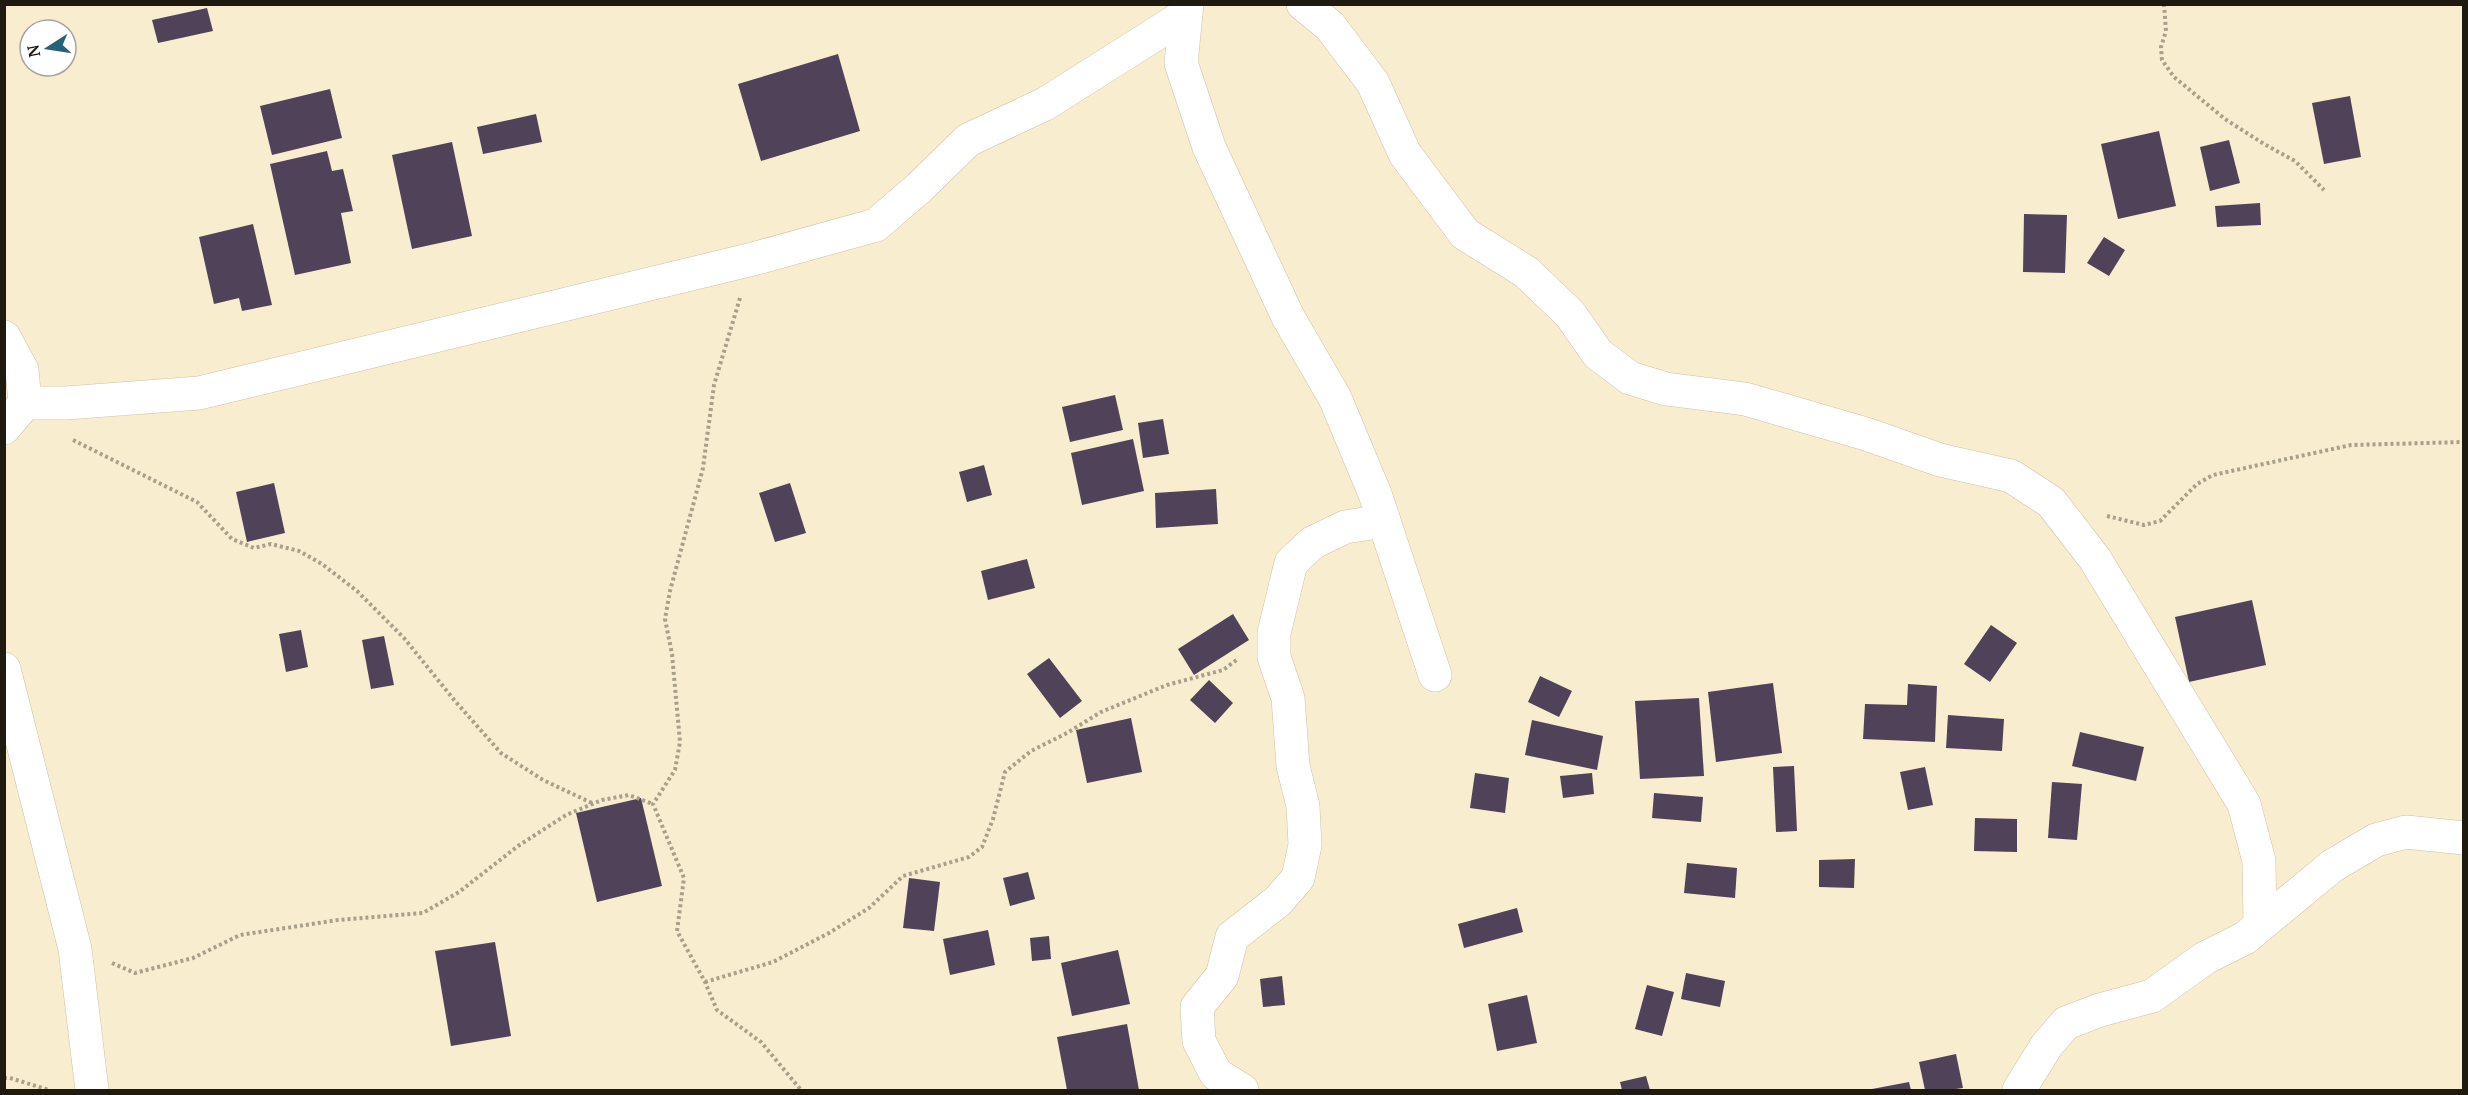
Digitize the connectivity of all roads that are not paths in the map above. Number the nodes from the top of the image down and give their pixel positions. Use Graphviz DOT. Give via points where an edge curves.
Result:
graph roads {
  1 [pos="1303,4"];
  2 [pos="1186,10"];
  3 [pos="4,337"];
  4 [pos="25,403"];
  5 [pos="4,428"];
  6 [pos="1383,521"];
  7 [pos="4,669"];
  8 [pos="1435,675"];
  9 [pos="2463,838"];
  10 [pos="2260,924"];
  11 [pos="92,1090"];
  12 [pos="1242,1090"];
  13 [pos="2019,1090"];
  1 -- 10 [label="street" via="1330,26 1373,83 1405,154 1464,234 1526,272 1570,314 1598,354 1630,378 1666,389 1745,399 1940,460 2011,476 2051,502 2095,559 2244,804 2259,861"];
  2 -- 4 [label="street" via="1045,104 968,140 876,225 200,393"];
  2 -- 6 [label="street" via="1181,63 1209,147 1288,316 1335,398"];
  3 -- 4 [label="street" via="22,370"];
  4 -- 5 [label="street"];
  6 -- 8 [label="street"];
  6 -- 12 [label="street" via="1346,527 1312,543 1291,563 1274,633 1274,657 1288,698 1293,766 1303,806 1305,844 1298,878 1278,901 1232,937 1222,976 1197,1007 1199,1041 1216,1074"];
  7 -- 11 [label="street" via="75,949"];
  9 -- 10 [label="street" via="2406,832 2376,840 2332,866"];
  10 -- 13 [label="street" via="2152,996 2066,1023"];
}
